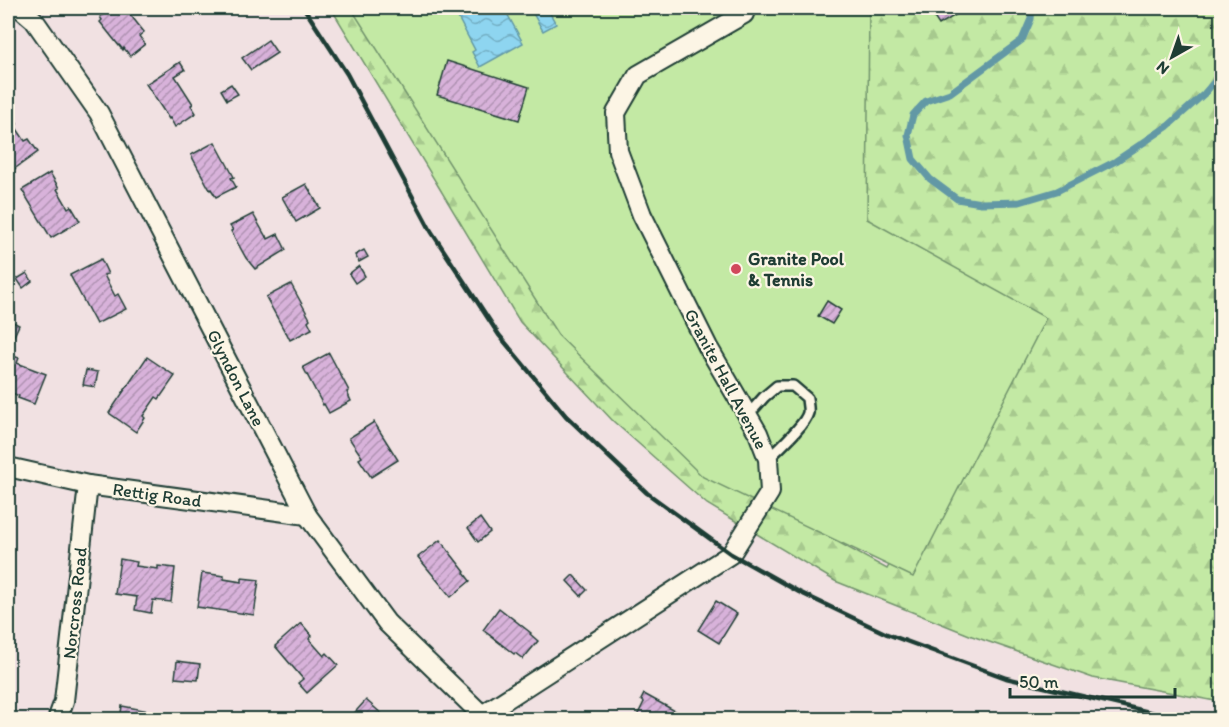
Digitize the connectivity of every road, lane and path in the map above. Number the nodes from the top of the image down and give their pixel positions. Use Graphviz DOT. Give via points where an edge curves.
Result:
graph roads {
  1 [pos="20,8"];
  2 [pos="745,11"];
  3 [pos="748,415"];
  4 [pos="768,459"];
  5 [pos="8,468"];
  6 [pos="88,485"];
  7 [pos="307,515"];
  8 [pos="486,717"];
  9 [pos="57,720"];
  1 -- 7 [label="street, Glyndon Lane" via="34,20 99,113"];
  2 -- 3 [label="street, Granite Hall Avenue" via="638,75 616,113 618,151 642,215 708,347"];
  3 -- 4 [label="street, Granite Hall Avenue"];
  3 -- 4 [label="lane" via="777,386 793,386 807,398 805,418"];
  4 -- 8 [label="street, Granite Hall Avenue" via="770,492 730,554"];
  5 -- 6 [label="street, Rettig Road"];
  6 -- 7 [label="street, Rettig Road"];
  6 -- 9 [label="street, Norcross Road" via="64,701"];
  7 -- 8 [label="street, Glyndon Lane" via="387,623"];
}
